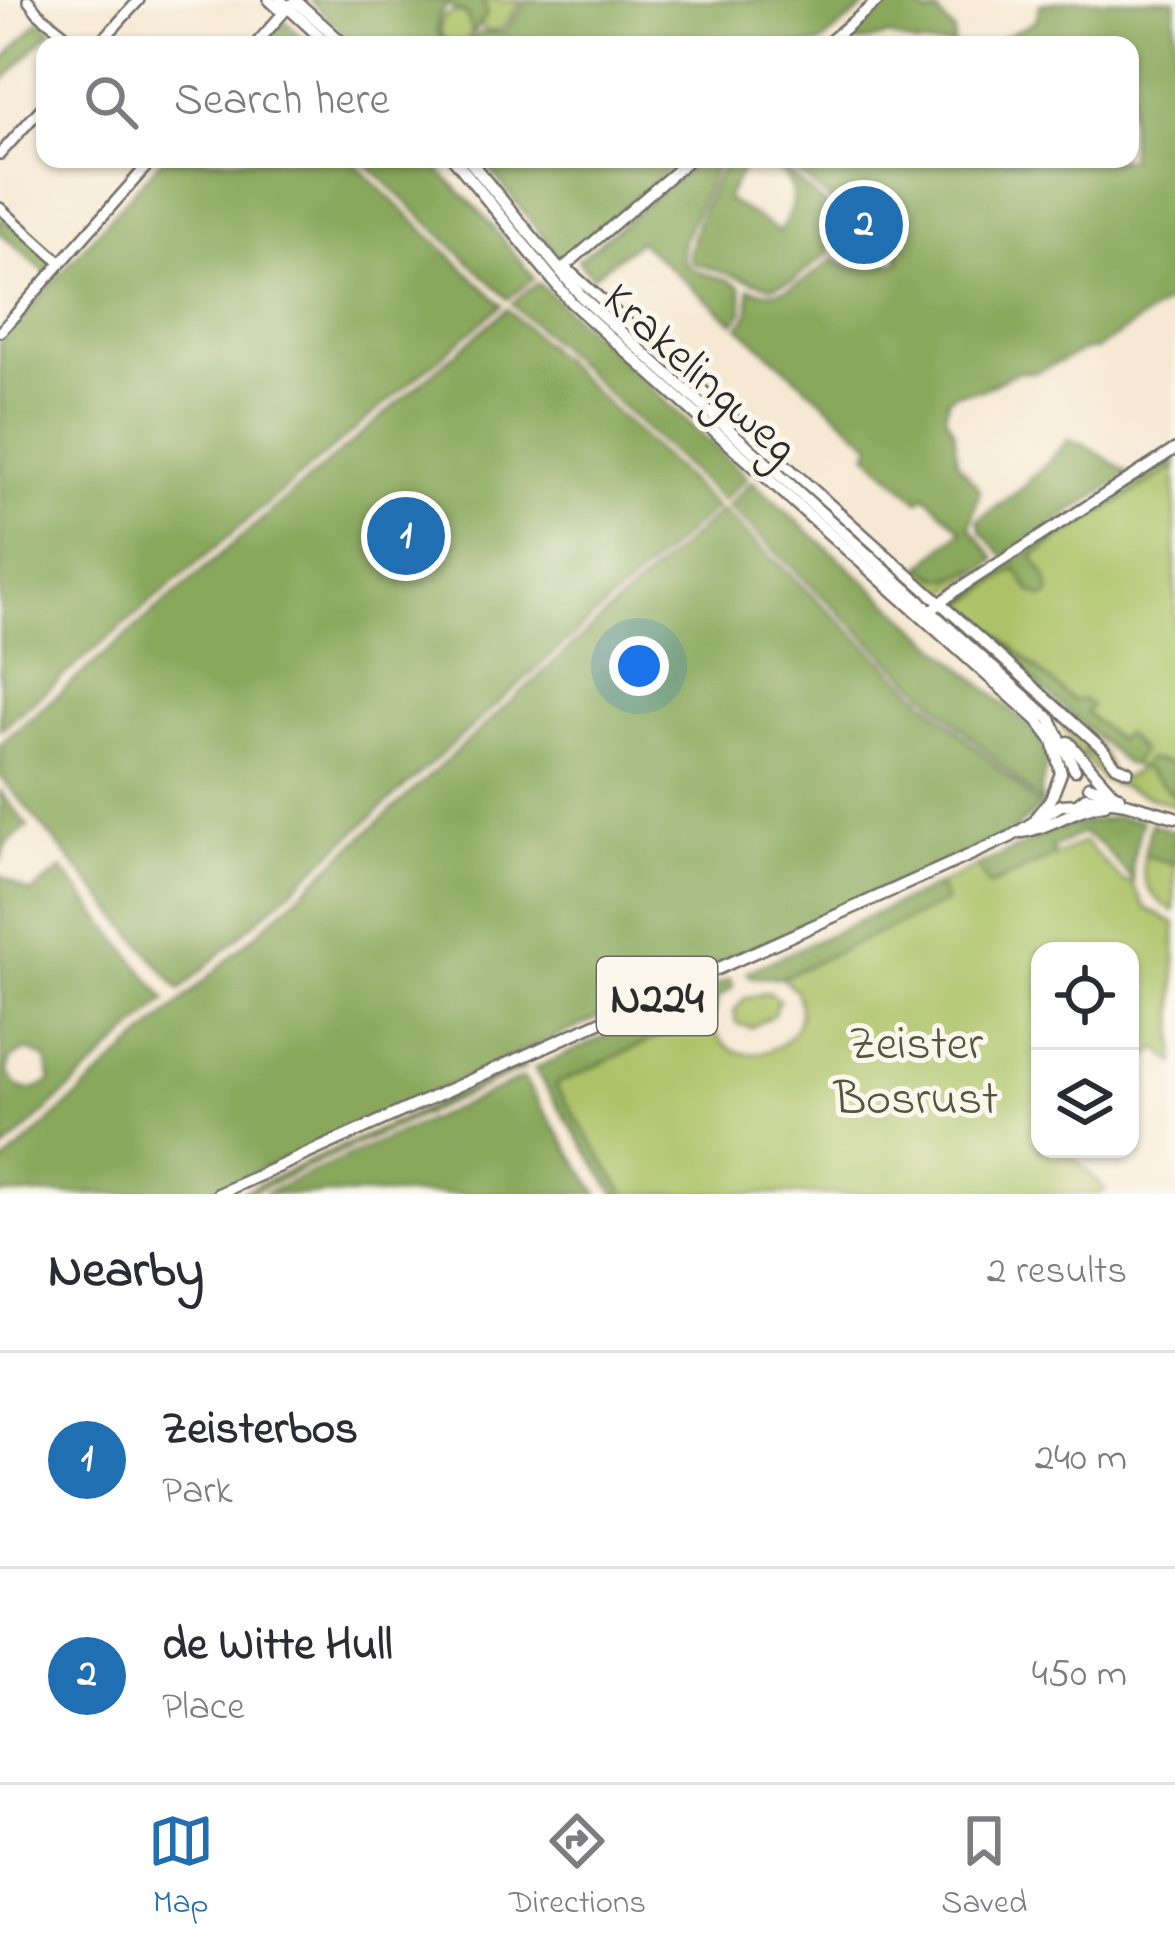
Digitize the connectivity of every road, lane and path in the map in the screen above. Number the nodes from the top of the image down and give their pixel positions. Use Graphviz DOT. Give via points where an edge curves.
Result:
graph roads {
  1 [pos="28,0"];
  2 [pos="139,0"];
  3 [pos="269,0"];
  4 [pos="879,0"];
  5 [pos="288,4"];
  6 [pos="69,36"];
  7 [pos="106,36"];
  8 [pos="262,36"];
  9 [pos="320,36"];
  10 [pos="332,36"];
  11 [pos="836,36"];
  12 [pos="36,114"];
  13 [pos="0,154"];
  14 [pos="145,168"];
  15 [pos="462,168"];
  16 [pos="475,168"];
  17 [pos="679,168"];
  18 [pos="0,208"];
  19 [pos="61,263"];
  20 [pos="558,271"];
  21 [pos="0,332"];
  22 [pos="1175,449"];
  23 [pos="932,610"];
  24 [pos="1061,736"];
  25 [pos="1075,770"];
  26 [pos="1128,771"];
  27 [pos="1061,773"];
  28 [pos="1055,792"];
  29 [pos="1087,792"];
  30 [pos="1114,797"];
  31 [pos="1066,804"];
  32 [pos="1175,815"];
  33 [pos="1035,820"];
  34 [pos="1017,833"];
  35 [pos="218,1194"];
  1 -- 6 [label="street"];
  2 -- 7 [label="street"];
  3 -- 5 [label="street"];
  4 -- 11 [label="street"];
  5 -- 8 [label="street"];
  5 -- 9 [label="main road"];
  5 -- 10 [label="main road"];
  12 -- 13 [label="street"];
  14 -- 19 [label="street"];
  15 -- 20 [label="main road, Krakelingweg"];
  16 -- 20 [label="main road, Krakelingweg"];
  17 -- 20 [label="street"];
  18 -- 19 [label="street"];
  19 -- 21 [label="street"];
  20 -- 23 [label="main road, Krakelingweg"];
  22 -- 23 [label="street"];
  23 -- 24 [label="main road, Krakelingweg"];
  23 -- 26 [label="street, Krakelingweg"];
  23 -- 27 [label="main road, Krakelingweg" via="1047,730"];
  24 -- 25 [label="main road, Krakelingweg"];
  24 -- 30 [label="main road"];
  25 -- 27 [label="main road"];
  25 -- 29 [label="main road"];
  27 -- 28 [label="main road, N224"];
  28 -- 31 [label="main road"];
  28 -- 33 [label="main road, N224"];
  29 -- 30 [label="main road"];
  29 -- 31 [label="main road, N224"];
  30 -- 32 [label="main road"];
  30 -- 34 [label="main road, N224"];
  31 -- 33 [label="main road, N224"];
  33 -- 34 [label="main road, N224"];
  34 -- 35 [label="main road, N224"];
}
